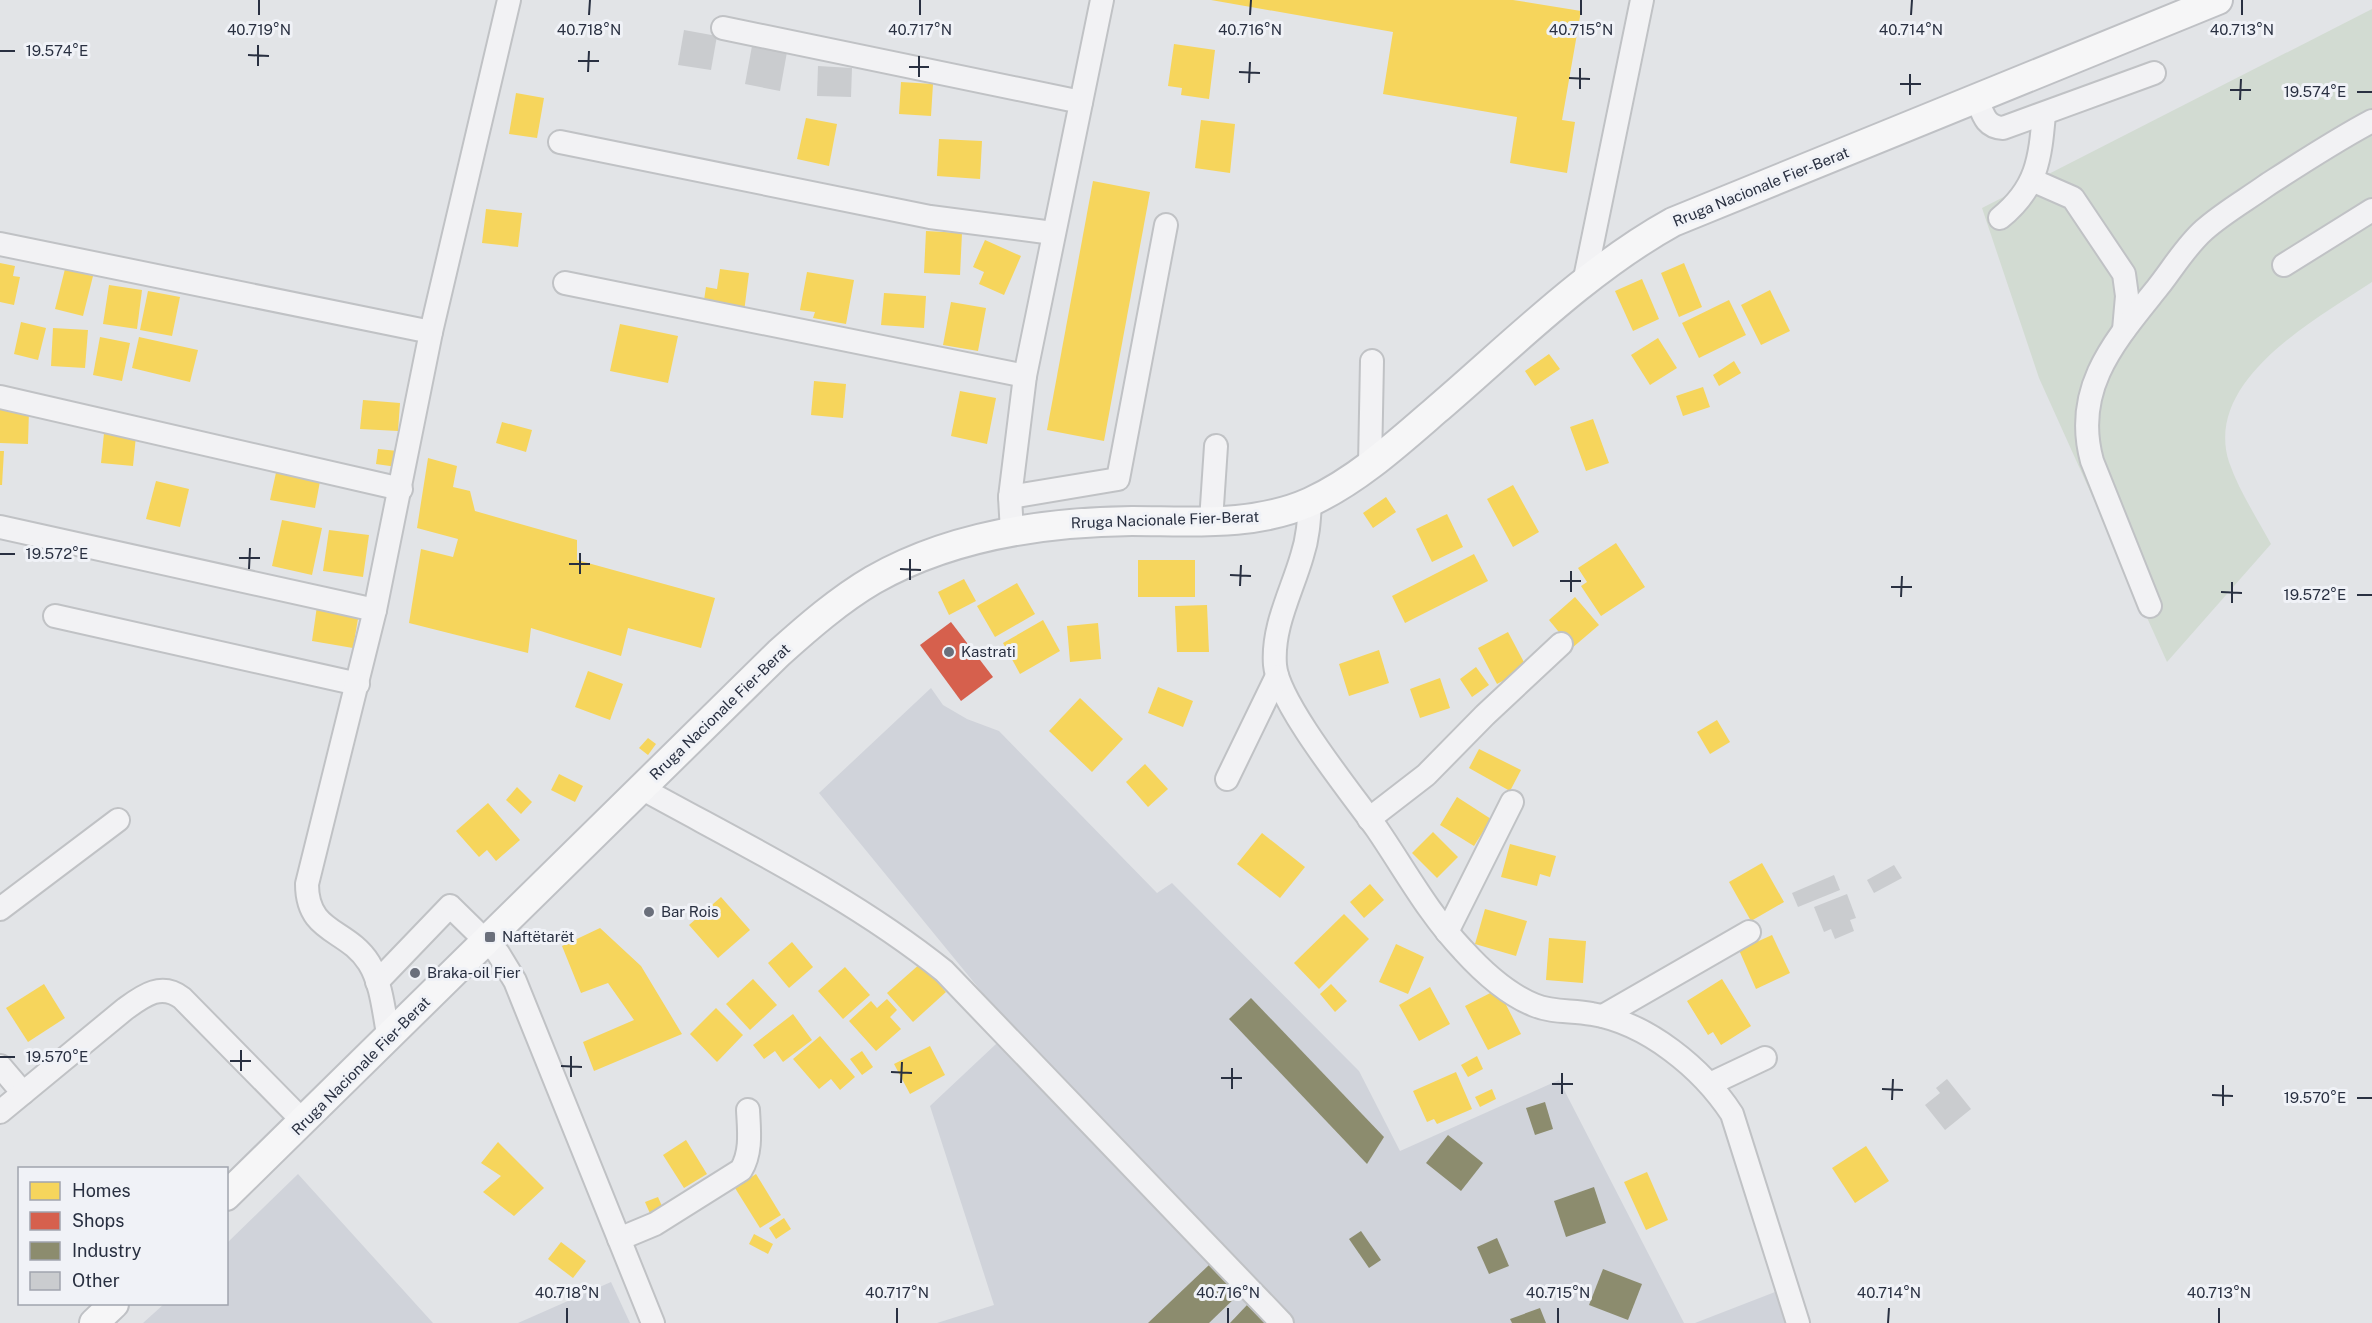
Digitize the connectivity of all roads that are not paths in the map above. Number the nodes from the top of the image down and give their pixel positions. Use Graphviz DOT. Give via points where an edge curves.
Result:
graph roads {
  1 [pos="509,0"];
  2 [pos="1102,0"];
  3 [pos="1642,0"];
  4 [pos="2218,0"];
  5 [pos="723,28"];
  6 [pos="2154,73"];
  7 [pos="1977,99"];
  8 [pos="1081,102"];
  9 [pos="2044,114"];
  10 [pos="2372,121"];
  11 [pos="560,142"];
  12 [pos="2032,180"];
  13 [pos="2372,210"];
  14 [pos="2000,219"];
  15 [pos="1166,225"];
  16 [pos="1053,233"];
  17 [pos="0,244"];
  18 [pos="2284,265"];
  19 [pos="1584,283"];
  20 [pos="565,284"];
  21 [pos="2124,330"];
  22 [pos="431,332"];
  23 [pos="1372,361"];
  24 [pos="1025,376"];
  25 [pos="0,397"];
  26 [pos="1216,446"];
  27 [pos="1370,464"];
  28 [pos="401,489"];
  29 [pos="1010,497"];
  30 [pos="1310,502"];
  31 [pos="1211,520"];
  32 [pos="0,527"];
  33 [pos="1012,532"];
  34 [pos="2151,606"];
  35 [pos="375,610"];
  36 [pos="56,616"];
  37 [pos="1561,644"];
  38 [pos="1276,676"];
  39 [pos="358,684"];
  40 [pos="1227,779"];
  41 [pos="641,788"];
  42 [pos="1512,802"];
  43 [pos="1369,819"];
  44 [pos="118,820"];
  45 [pos="0,909"];
  46 [pos="1447,932"];
  47 [pos="1749,932"];
  48 [pos="485,943"];
  49 [pos="377,982"];
  50 [pos="1603,1016"];
  51 [pos="389,1038"];
  52 [pos="1765,1058"];
  53 [pos="0,1066"];
  54 [pos="1710,1084"];
  55 [pos="23,1094"];
  56 [pos="748,1110"];
  57 [pos="0,1112"];
  58 [pos="304,1122"];
  59 [pos="228,1194"];
  60 [pos="619,1239"];
  61 [pos="113,1305"];
  62 [pos="94,1323"];
  63 [pos="653,1323"];
  64 [pos="1282,1323"];
  65 [pos="1798,1323"];
  1 -- 22 [label="street"];
  2 -- 8 [label="street"];
  3 -- 19 [label="street"];
  4 -- 7 [label="main road, Rruga Nacionale Fier-Berat"];
  5 -- 8 [label="street"];
  6 -- 9 [label="street"];
  7 -- 9 [label="street" via="1993,128"];
  7 -- 19 [label="main road, Rruga Nacionale Fier-Berat" via="1697,211 1651,235"];
  8 -- 16 [label="street"];
  9 -- 12 [label="street" via="2041,153"];
  10 -- 21 [label="street" via="2282,176 2202,232"];
  11 -- 16 [label="street" via="930,217"];
  12 -- 14 [label="street" via="2024,196"];
  12 -- 21 [label="street" via="2073,198 2124,274"];
  13 -- 18 [label="street"];
  15 -- 29 [label="street" via="1118,479"];
  16 -- 24 [label="street"];
  17 -- 22 [label="street"];
  19 -- 27 [label="main road, Rruga Nacionale Fier-Berat"];
  20 -- 24 [label="street"];
  21 -- 34 [label="street" via="2091,388 2086,438"];
  22 -- 28 [label="street"];
  23 -- 27 [label="street"];
  24 -- 29 [label="street"];
  25 -- 28 [label="street"];
  26 -- 31 [label="street"];
  27 -- 30 [label="main road, Rruga Nacionale Fier-Berat"];
  28 -- 35 [label="street"];
  29 -- 33 [label="street"];
  30 -- 31 [label="main road, Rruga Nacionale Fier-Berat" via="1262,516"];
  30 -- 38 [label="street" via="1308,536 1279,624"];
  31 -- 33 [label="main road, Rruga Nacionale Fier-Berat" via="1087,523"];
  32 -- 35 [label="street"];
  33 -- 41 [label="main road, Rruga Nacionale Fier-Berat" via="959,544 912,561 851,594 779,653"];
  35 -- 39 [label="street"];
  36 -- 39 [label="street"];
  37 -- 43 [label="street" via="1426,776"];
  38 -- 40 [label="street"];
  38 -- 43 [label="street" via="1299,718"];
  39 -- 49 [label="street" via="307,884 307,901 312,914 361,952"];
  41 -- 48 [label="main road, Rruga Nacionale Fier-Berat"];
  41 -- 64 [label="street" via="898,934 944,971"];
  42 -- 46 [label="street"];
  43 -- 46 [label="street"];
  44 -- 45 [label="street"];
  46 -- 50 [label="street" via="1488,975 1533,1005"];
  47 -- 50 [label="street"];
  48 -- 49 [label="street" via="450,906"];
  48 -- 51 [label="main road, Rruga Nacionale Fier-Berat"];
  48 -- 60 [label="street" via="498,953 515,981"];
  49 -- 51 [label="street"];
  50 -- 54 [label="street" via="1635,1028 1665,1046"];
  51 -- 58 [label="main road, Rruga Nacionale Fier-Berat"];
  52 -- 54 [label="street"];
  53 -- 55 [label="street"];
  54 -- 65 [label="street" via="1732,1114"];
  55 -- 57 [label="street"];
  55 -- 58 [label="street" via="142,996 163,990 182,998"];
  56 -- 60 [label="street" via="749,1146 741,1170 655,1224"];
  58 -- 59 [label="main road, Rruga Nacionale Fier-Berat"];
  60 -- 63 [label="street"];
  61 -- 62 [label="main road"];
}
